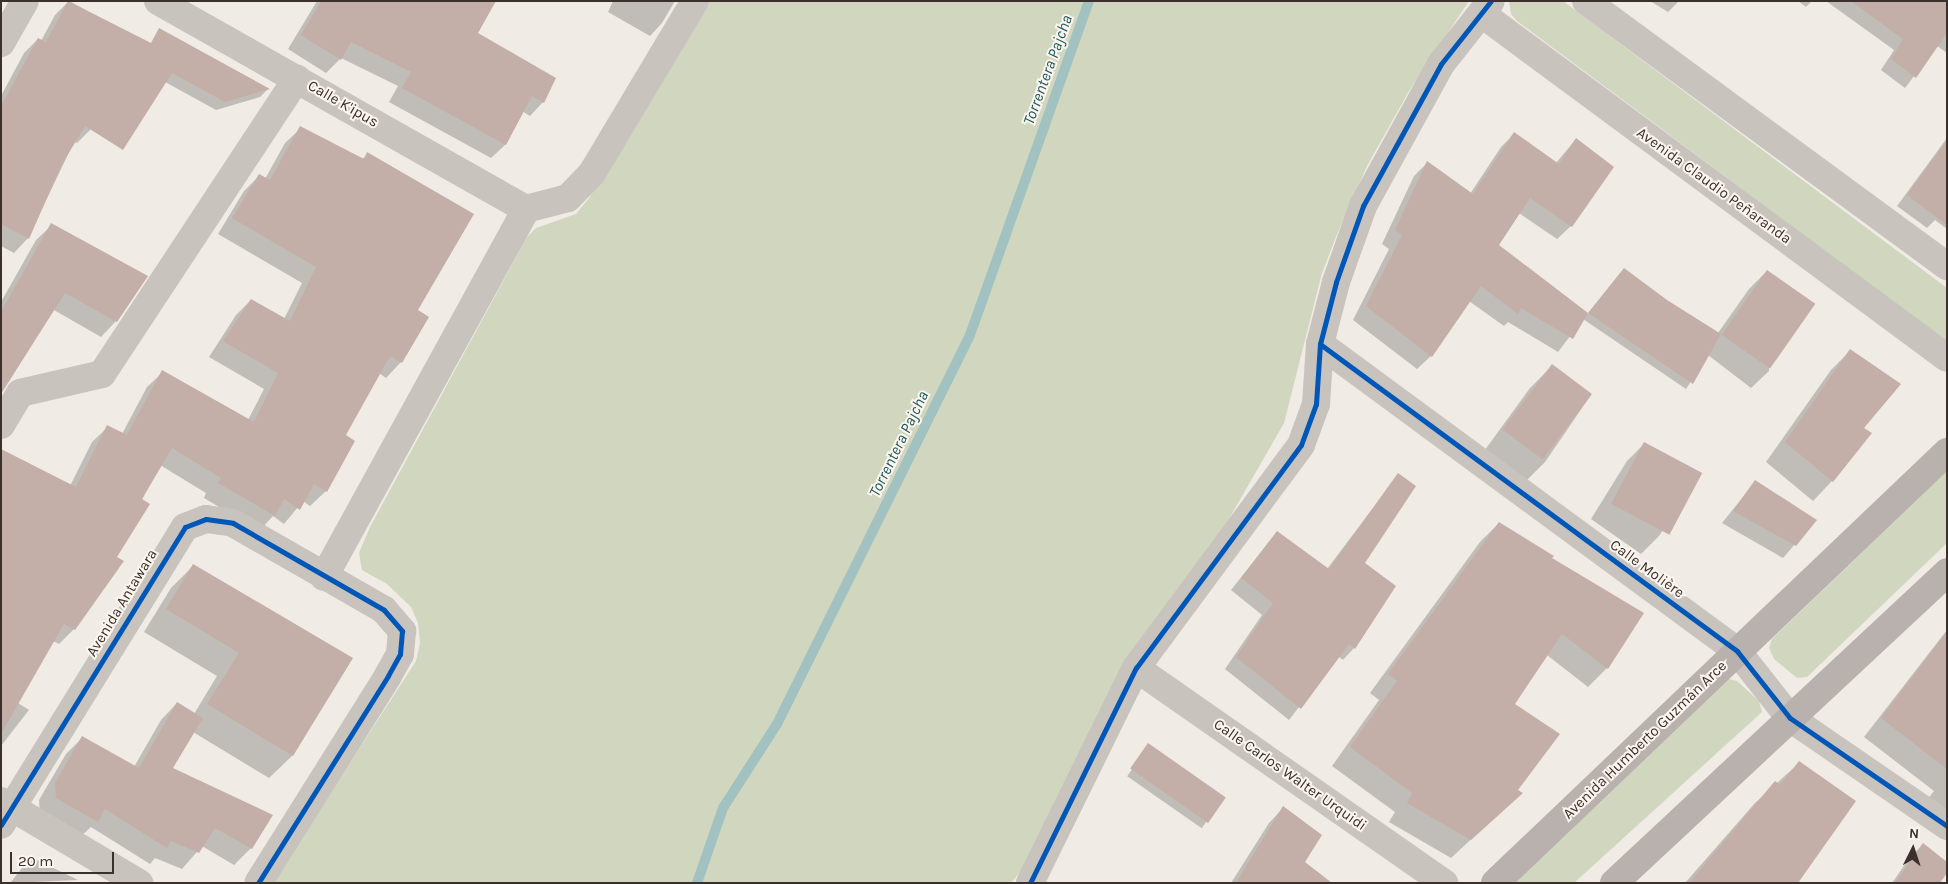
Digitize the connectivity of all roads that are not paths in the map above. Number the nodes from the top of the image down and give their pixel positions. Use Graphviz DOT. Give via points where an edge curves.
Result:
graph roads {
  1 [pos="25,1"];
  2 [pos="158,1"];
  3 [pos="694,1"];
  4 [pos="1586,1"];
  5 [pos="1486,8"];
  6 [pos="1,43"];
  7 [pos="297,78"];
  8 [pos="526,209"];
  9 [pos="1947,266"];
  10 [pos="1320,344"];
  11 [pos="1947,358"];
  12 [pos="1,425"];
  13 [pos="1947,452"];
  14 [pos="1947,572"];
  15 [pos="324,577"];
  16 [pos="1737,651"];
  17 [pos="1136,668"];
  18 [pos="1790,718"];
  19 [pos="5,811"];
  20 [pos="1947,826"];
  21 [pos="139,883"];
  22 [pos="258,883"];
  23 [pos="1030,883"];
  24 [pos="1444,883"];
  25 [pos="1496,883"];
  26 [pos="1614,883"];
  1 -- 6 [label="street"];
  2 -- 7 [label="street, Calle K'ipus"];
  3 -- 8 [label="street" via="592,173 568,198"];
  4 -- 9 [label="street"];
  5 -- 10 [label="street" via="1441,64 1362,206 1336,282"];
  5 -- 11 [label="street, Avenida Claudio Peñaranda"];
  7 -- 8 [label="street, Calle K'ipus"];
  7 -- 12 [label="street" via="102,374 20,392"];
  8 -- 15 [label="street"];
  10 -- 16 [label="street, Calle Molière"];
  10 -- 17 [label="street" via="1316,404 1301,445"];
  13 -- 16 [label="main road, Avenida Humberto Guzmán Arce"];
  14 -- 18 [label="main road"];
  15 -- 19 [label="street, Avenida Antawara" via="233,522 206,520 186,527"];
  15 -- 22 [label="street, Avenida Antawara" via="384,610 402,631 400,654"];
  16 -- 18 [label="street, Calle Molière"];
  16 -- 25 [label="main road, Avenida Humberto Guzmán Arce"];
  17 -- 23 [label="street"];
  17 -- 24 [label="street, Calle Carlos Walter Urquidi"];
  18 -- 20 [label="street, Calle Molière"];
  18 -- 26 [label="main road"];
  19 -- 21 [label="street"];
}
